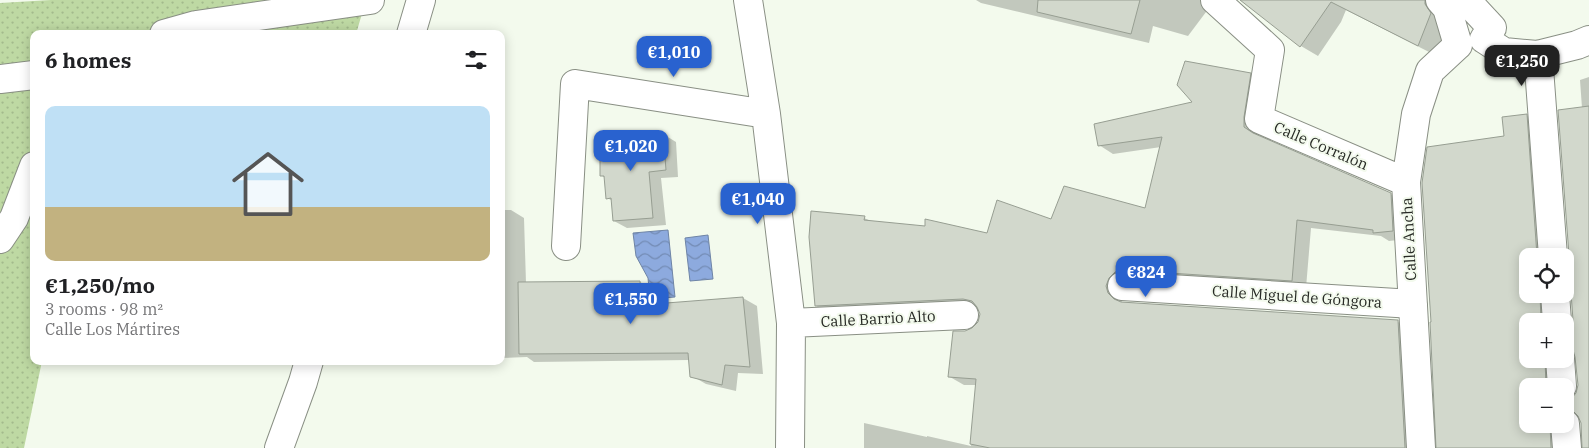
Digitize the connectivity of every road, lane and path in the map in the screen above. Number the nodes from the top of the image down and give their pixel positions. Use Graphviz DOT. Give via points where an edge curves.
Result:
graph roads {
  1 [pos="370,0"];
  2 [pos="421,0"];
  3 [pos="748,0"];
  4 [pos="1215,0"];
  5 [pos="1440,0"];
  6 [pos="1466,0"];
  7 [pos="178,30"];
  8 [pos="412,30"];
  9 [pos="1589,40"];
  10 [pos="1458,45"];
  11 [pos="1589,53"];
  12 [pos="1539,68"];
  13 [pos="30,76"];
  14 [pos="0,80"];
  15 [pos="766,114"];
  16 [pos="30,176"];
  17 [pos="1406,182"];
  18 [pos="0,239"];
  19 [pos="566,246"];
  20 [pos="1552,248"];
  21 [pos="1122,286"];
  22 [pos="1413,304"];
  23 [pos="964,316"];
  24 [pos="792,324"];
  25 [pos="307,365"];
  26 [pos="1566,433"];
  27 [pos="279,448"];
  28 [pos="790,448"];
  29 [pos="1421,448"];
  30 [pos="1567,448"];
  1 -- 7 [label="street"];
  2 -- 8 [label="street"];
  3 -- 15 [label="street"];
  4 -- 17 [label="street, Calle Corralón" via="1270,50 1259,120"];
  5 -- 10 [label="street" via="1447,8"];
  6 -- 9 [label="street" via="1492,28 1484,39 1504,52 1537,55"];
  10 -- 12 [label="street" via="1497,60"];
  10 -- 17 [label="street, Calle Ancha" via="1430,71 1416,114"];
  11 -- 12 [label="street"];
  12 -- 20 [label="street"];
  13 -- 14 [label="street"];
  15 -- 19 [label="street" via="575,84"];
  15 -- 24 [label="street"];
  16 -- 18 [label="street" via="14,218"];
  17 -- 22 [label="street, Calle Ancha"];
  21 -- 22 [label="street, Calle Miguel de Góngora"];
  22 -- 29 [label="street, Calle Ancha"];
  23 -- 24 [label="street, Calle Barrio Alto"];
  24 -- 28 [label="street"];
  25 -- 27 [label="street"];
  26 -- 30 [label="street"];
}
